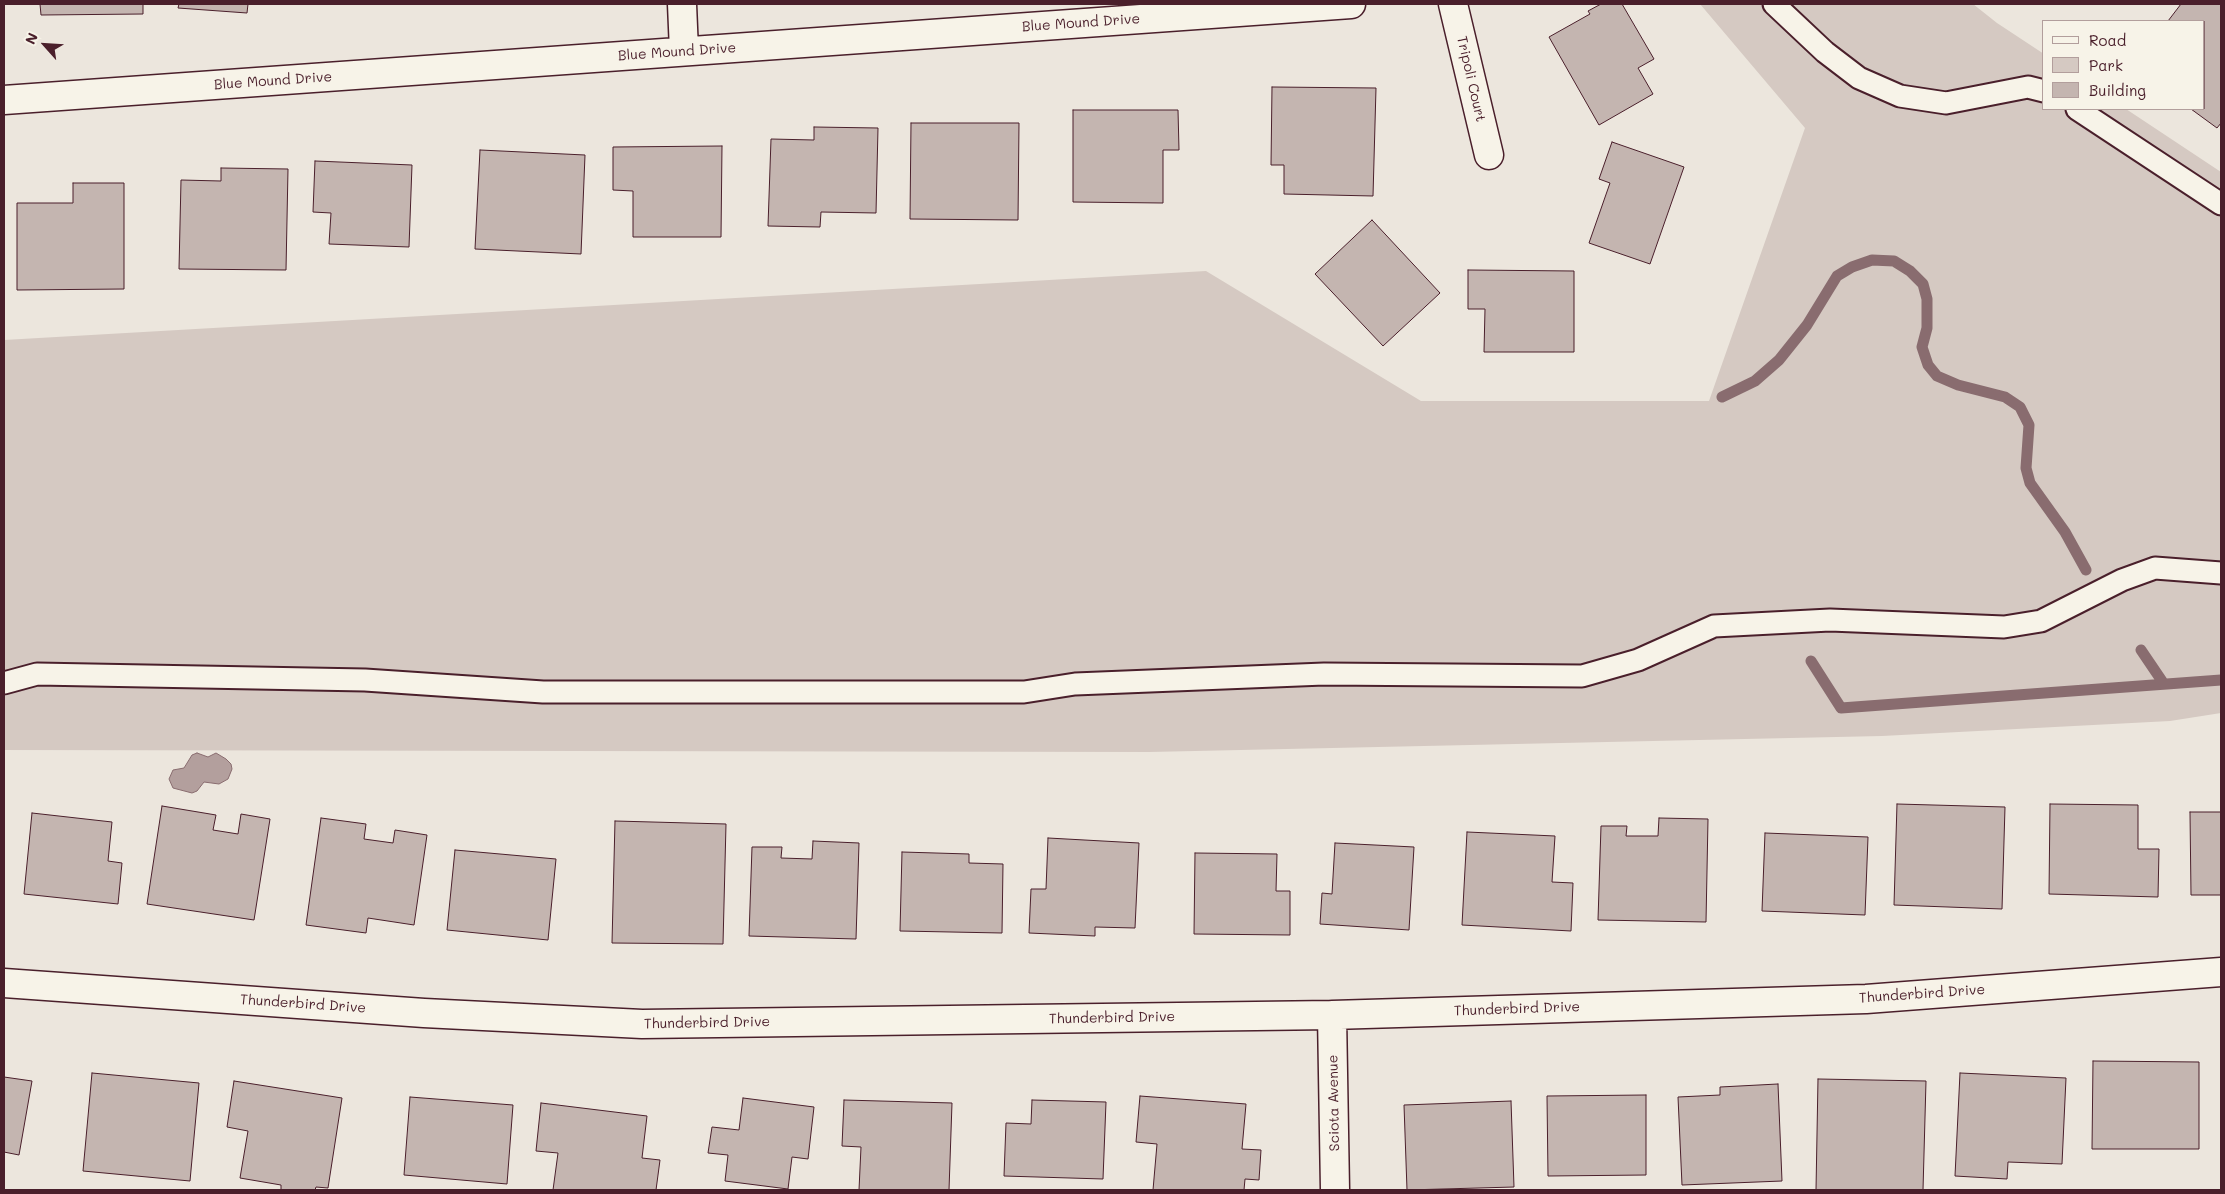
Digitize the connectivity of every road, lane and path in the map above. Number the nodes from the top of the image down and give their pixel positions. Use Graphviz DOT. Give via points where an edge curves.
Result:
graph roads {
  1 [pos="682,4"];
  2 [pos="1351,4"];
  3 [pos="1453,4"];
  4 [pos="1774,4"];
  5 [pos="684,51"];
  6 [pos="2042,90"];
  7 [pos="4,100"];
  8 [pos="2079,110"];
  9 [pos="1489,155"];
  10 [pos="2221,204"];
  11 [pos="2221,573"];
  12 [pos="4,682"];
  13 [pos="2221,972"];
  14 [pos="4,983"];
  15 [pos="1332,1015"];
  16 [pos="1335,1190"];
  1 -- 5 [label="street"];
  2 -- 5 [label="street, Blue Mound Drive"];
  3 -- 9 [label="street, Tripoli Court"];
  4 -- 6 [label="lane" via="1825,52 1859,78 1900,96 1946,103 2028,87"];
  5 -- 7 [label="street, Blue Mound Drive"];
  8 -- 10 [label="lane"];
  11 -- 12 [label="lane" via="2155,568 2122,580 2041,621 2004,627 1830,620 1714,626 1638,660 1582,676 1324,674 1075,684 1024,692 543,692 365,680 37,674"];
  13 -- 15 [label="street, Thunderbird Drive" via="1866,999"];
  14 -- 15 [label="street, Thunderbird Drive" via="424,1013 642,1024"];
  15 -- 16 [label="street, Sciota Avenue"];
}
